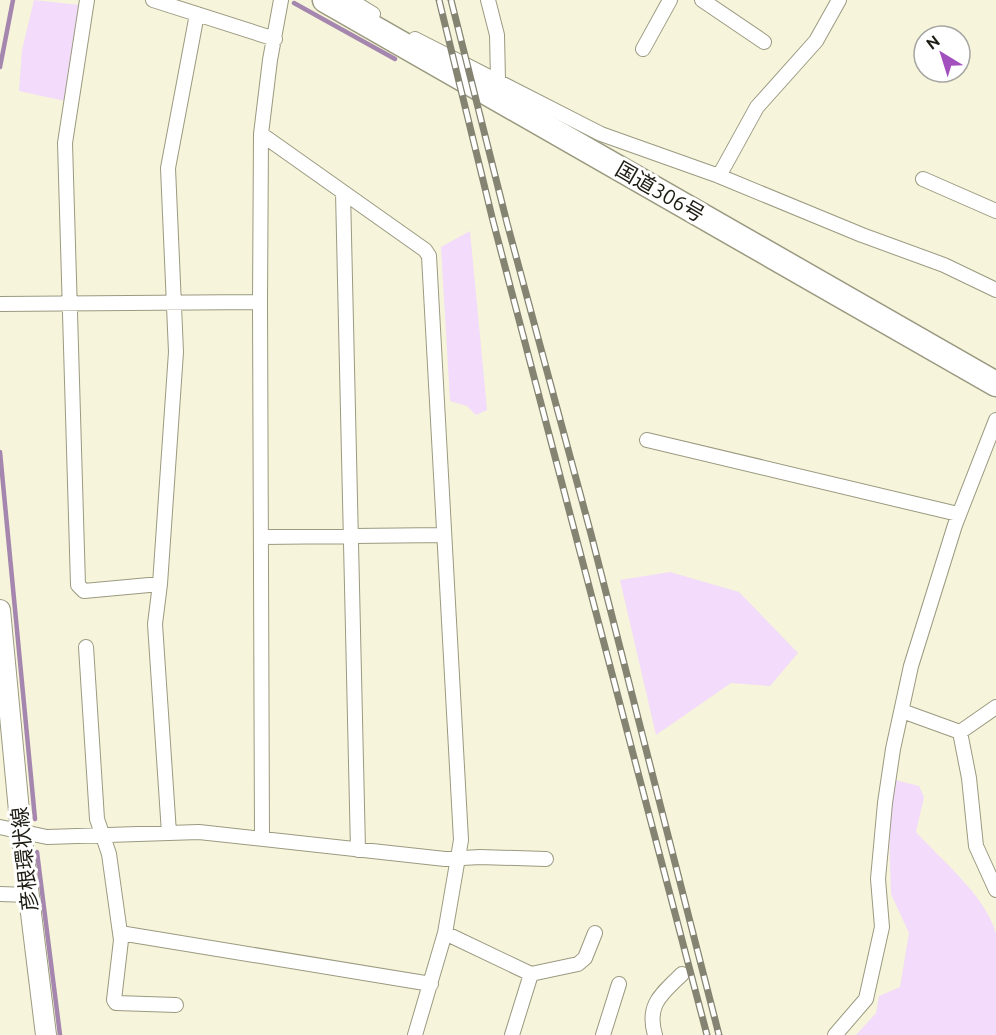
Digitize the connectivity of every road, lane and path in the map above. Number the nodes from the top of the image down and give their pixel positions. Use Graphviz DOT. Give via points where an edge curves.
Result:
graph roads {
  1 [pos="87,0"];
  2 [pos="153,0"];
  3 [pos="281,0"];
  4 [pos="325,0"];
  5 [pos="350,0"];
  6 [pos="488,0"];
  7 [pos="670,0"];
  8 [pos="702,0"];
  9 [pos="839,0"];
  10 [pos="197,14"];
  11 [pos="275,39"];
  12 [pos="764,42"];
  13 [pos="643,49"];
  14 [pos="498,80"];
  15 [pos="261,134"];
  16 [pos="719,176"];
  17 [pos="923,179"];
  18 [pos="343,192"];
  19 [pos="996,210"];
  20 [pos="996,290"];
  21 [pos="260,302"];
  22 [pos="174,303"];
  23 [pos="0,304"];
  24 [pos="69,304"];
  25 [pos="996,384"];
  26 [pos="996,420"];
  27 [pos="647,440"];
  28 [pos="958,514"];
  29 [pos="444,535"];
  30 [pos="351,536"];
  31 [pos="261,537"];
  32 [pos="160,584"];
  33 [pos="0,610"];
  34 [pos="86,647"];
  35 [pos="996,707"];
  36 [pos="902,711"];
  37 [pos="960,732"];
  38 [pos="0,827"];
  39 [pos="21,832"];
  40 [pos="169,833"];
  41 [pos="103,836"];
  42 [pos="262,838"];
  43 [pos="358,849"];
  44 [pos="458,858"];
  45 [pos="546,859"];
  46 [pos="996,890"];
  47 [pos="0,894"];
  48 [pos="28,895"];
  49 [pos="120,933"];
  50 [pos="445,933"];
  51 [pos="595,933"];
  52 [pos="531,974"];
  53 [pos="682,974"];
  54 [pos="431,984"];
  55 [pos="619,984"];
  56 [pos="176,1005"];
  57 [pos="46,1035"];
  58 [pos="415,1035"];
  59 [pos="512,1035"];
  60 [pos="603,1035"];
  61 [pos="655,1035"];
  62 [pos="835,1035"];
  1 -- 24 [label="street" via="65,143"];
  2 -- 10 [label="street"];
  3 -- 11 [label="street"];
  4 -- 25 [label="highway, 国道306号"];
  5 -- 14 [label="street" via="409,36"];
  6 -- 14 [label="street" via="497,35"];
  7 -- 13 [label="street"];
  8 -- 12 [label="street"];
  9 -- 16 [label="street" via="816,41 757,107"];
  10 -- 11 [label="street"];
  10 -- 22 [label="street" via="168,168"];
  11 -- 15 [label="street"];
  14 -- 16 [label="street" via="601,134"];
  15 -- 18 [label="street"];
  15 -- 21 [label="street"];
  16 -- 20 [label="street" via="944,265"];
  17 -- 19 [label="street"];
  18 -- 29 [label="street" via="429,256"];
  18 -- 30 [label="street"];
  21 -- 22 [label="street"];
  21 -- 31 [label="street"];
  22 -- 24 [label="street"];
  22 -- 32 [label="street" via="176,352"];
  23 -- 24 [label="street"];
  24 -- 32 [label="street" via="78,585 84,591"];
  26 -- 28 [label="street"];
  27 -- 28 [label="street"];
  28 -- 36 [label="street" via="911,666"];
  29 -- 30 [label="street"];
  29 -- 44 [label="street" via="461,840"];
  30 -- 31 [label="street"];
  30 -- 43 [label="street"];
  31 -- 42 [label="street"];
  32 -- 40 [label="street" via="155,624"];
  33 -- 39 [label="main road, 彦根環状線"];
  34 -- 41 [label="street" via="97,819"];
  35 -- 37 [label="street"];
  36 -- 37 [label="street"];
  36 -- 62 [label="street" via="887,792 878,879 882,927 866,999"];
  37 -- 46 [label="street" via="976,846"];
  38 -- 39 [label="street"];
  39 -- 41 [label="street" via="47,837"];
  39 -- 48 [label="main road, 彦根環状線"];
  40 -- 41 [label="street"];
  40 -- 42 [label="street"];
  41 -- 49 [label="street"];
  42 -- 43 [label="street"];
  43 -- 44 [label="street" via="445,860"];
  44 -- 45 [label="street"];
  44 -- 50 [label="street"];
  47 -- 48 [label="street"];
  48 -- 57 [label="main road, 彦根環状線"];
  49 -- 54 [label="street"];
  49 -- 56 [label="street" via="114,1000"];
  50 -- 52 [label="street"];
  50 -- 54 [label="street"];
  51 -- 52 [label="street" via="585,958 578,964"];
  52 -- 59 [label="street"];
  53 -- 61 [label="street" via="652,1011"];
  54 -- 58 [label="street"];
  55 -- 60 [label="street"];
}
